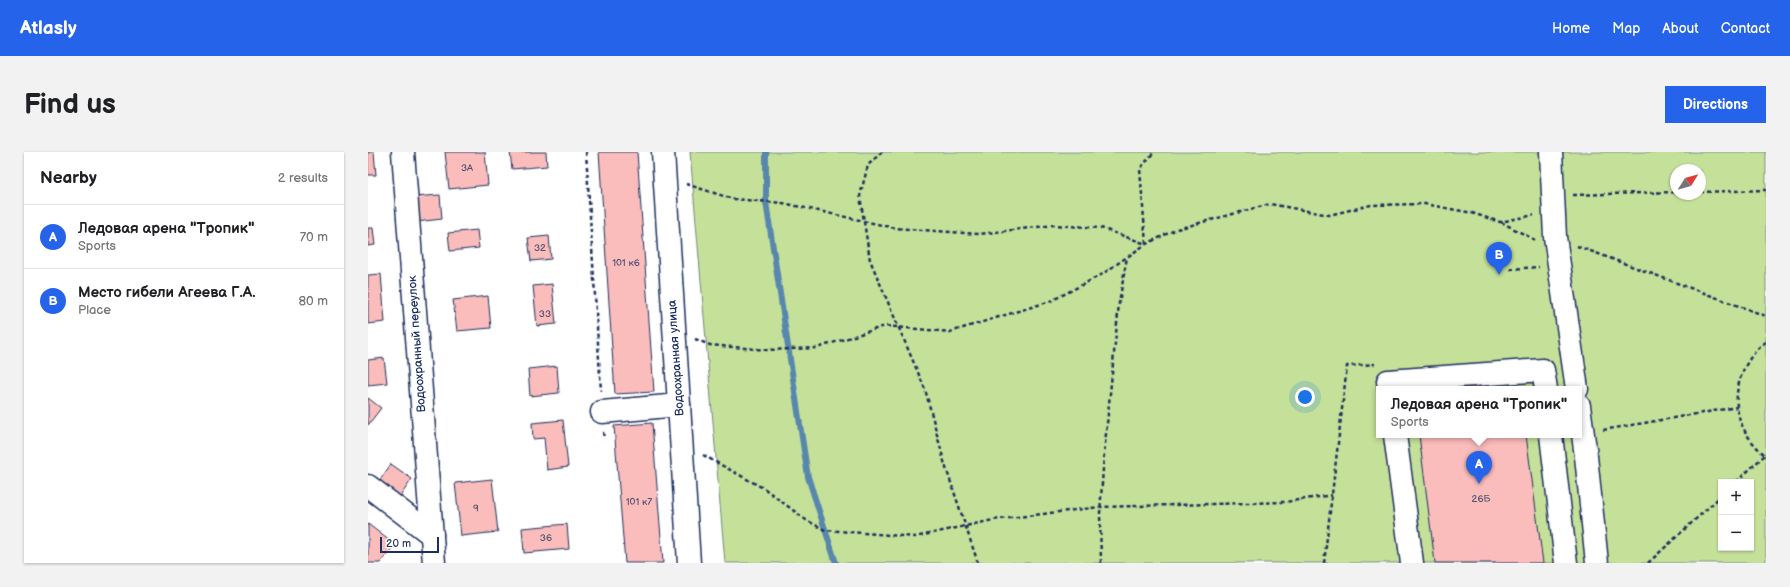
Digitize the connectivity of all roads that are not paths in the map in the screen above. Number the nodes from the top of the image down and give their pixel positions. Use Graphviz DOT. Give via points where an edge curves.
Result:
graph roads {
  1 [pos="403,152"];
  2 [pos="663,152"];
  3 [pos="1551,152"];
  4 [pos="1389,386"];
  5 [pos="1546,386"];
  6 [pos="1577,386"];
  7 [pos="679,405"];
  8 [pos="602,412"];
  9 [pos="1582,426"];
  10 [pos="1395,438"];
  11 [pos="1551,438"];
  12 [pos="368,486"];
  13 [pos="432,535"];
  14 [pos="434,563"];
  15 [pos="689,563"];
  16 [pos="1412,563"];
  17 [pos="1566,563"];
  18 [pos="1597,563"];
  1 -- 13 [label="street, Водоохранный переулок"];
  2 -- 7 [label="street, Водоохранная улица"];
  3 -- 6 [label="street" via="1557,251"];
  4 -- 5 [label="street" via="1388,381 1543,370"];
  7 -- 8 [label="street"];
  7 -- 15 [label="street, Водоохранная улица"];
  9 -- 18 [label="street"];
  10 -- 16 [label="street"];
  11 -- 17 [label="street"];
  12 -- 13 [label="street"];
  13 -- 14 [label="street, Водоохранный переулок"];
}
